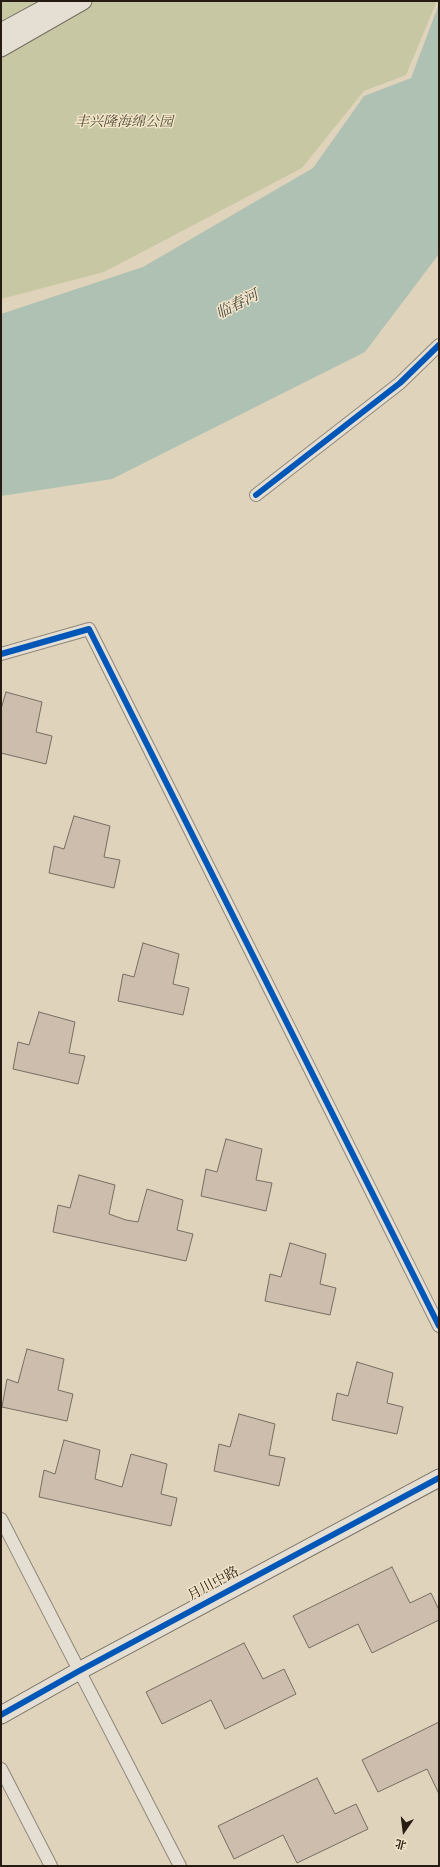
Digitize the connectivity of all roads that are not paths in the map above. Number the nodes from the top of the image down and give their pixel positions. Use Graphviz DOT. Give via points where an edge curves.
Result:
graph roads {
  1 [pos="58,1"];
  2 [pos="83,1"];
  3 [pos="24,27"];
  4 [pos="1,32"];
  5 [pos="1,48"];
  6 [pos="439,345"];
  7 [pos="256,495"];
  8 [pos="1,654"];
  9 [pos="439,1326"];
  10 [pos="439,1478"];
  11 [pos="1,1519"];
  12 [pos="79,1671"];
  13 [pos="1,1715"];
  14 [pos="1,1769"];
  15 [pos="51,1866"];
  16 [pos="180,1866"];
  1 -- 3 [label="street"];
  2 -- 3 [label="street"];
  3 -- 4 [label="street"];
  3 -- 5 [label="street"];
  6 -- 7 [label="street" via="400,382"];
  8 -- 9 [label="street" via="89,629"];
  10 -- 12 [label="street, 月川中路"];
  11 -- 12 [label="street"];
  12 -- 13 [label="street, 月川中路"];
  12 -- 16 [label="street"];
  14 -- 15 [label="street"];
}
